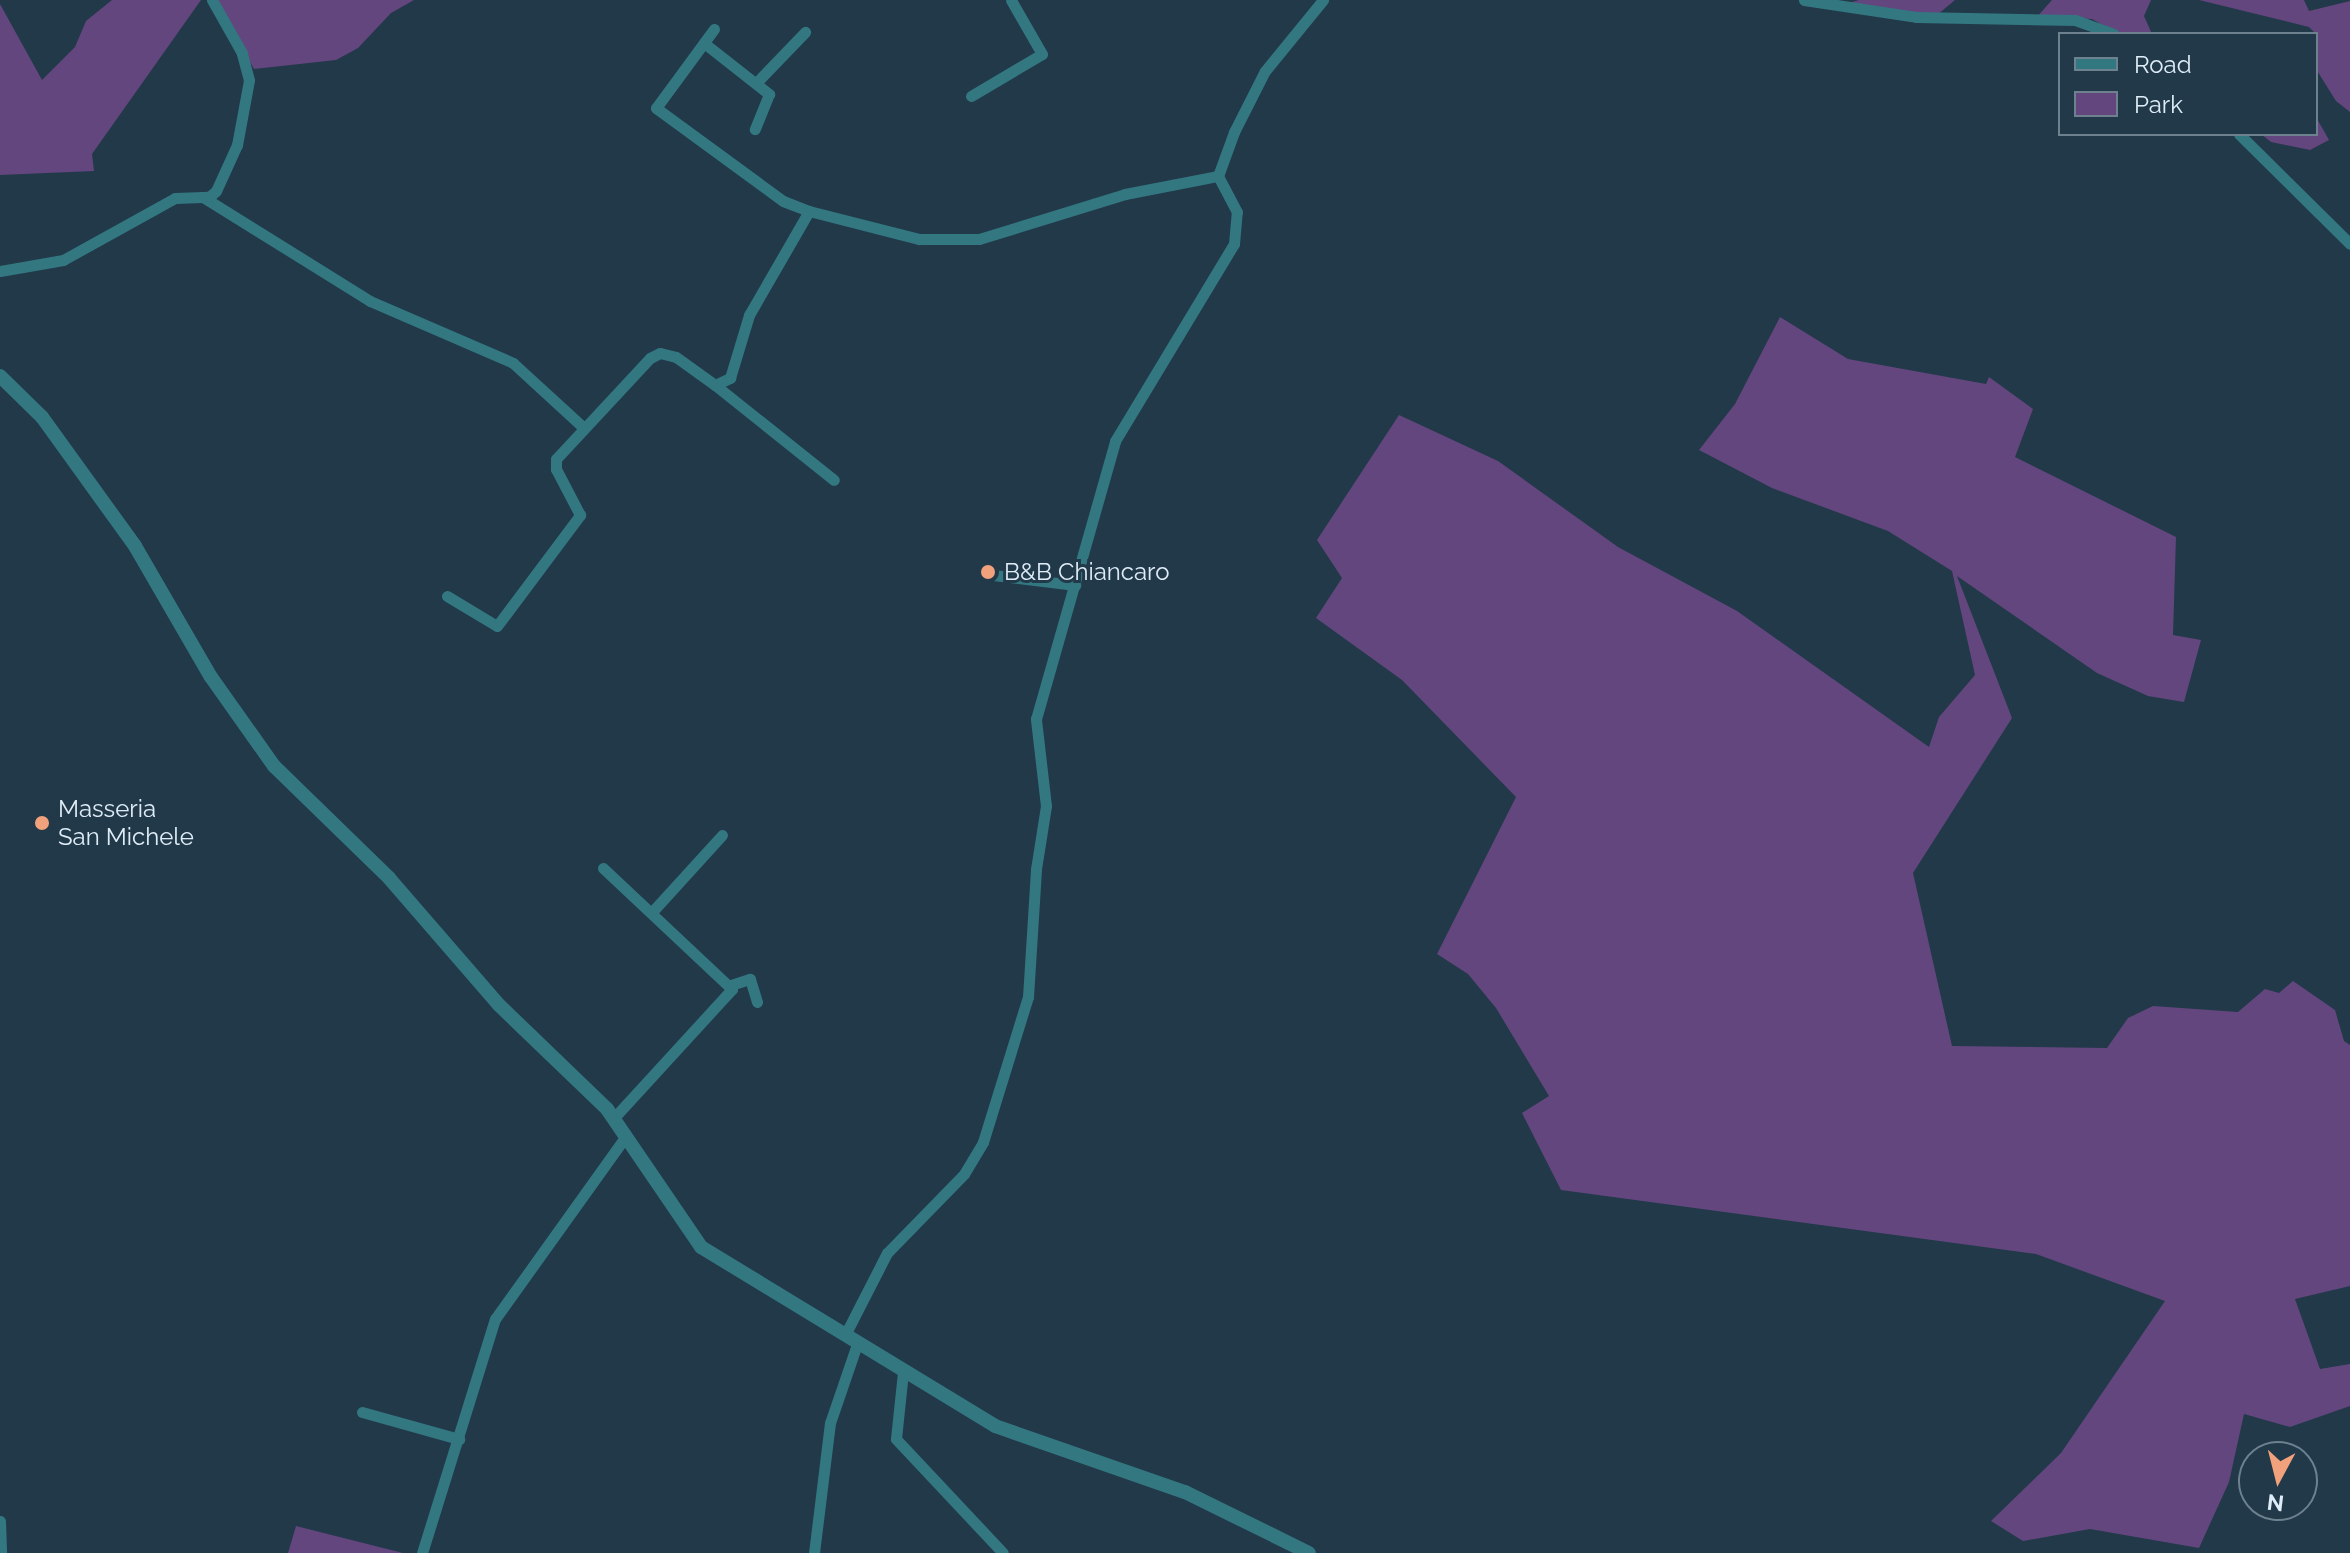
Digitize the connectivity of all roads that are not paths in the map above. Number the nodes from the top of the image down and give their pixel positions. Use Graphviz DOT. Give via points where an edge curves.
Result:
graph roads {
  1 [pos="212,0"];
  2 [pos="1011,0"];
  3 [pos="1323,0"];
  4 [pos="1804,0"];
  5 [pos="714,29"];
  6 [pos="805,32"];
  7 [pos="2108,32"];
  8 [pos="704,43"];
  9 [pos="756,83"];
  10 [pos="971,96"];
  11 [pos="755,129"];
  12 [pos="2241,136"];
  13 [pos="1218,176"];
  14 [pos="203,197"];
  15 [pos="809,211"];
  16 [pos="2350,244"];
  17 [pos="0,271"];
  18 [pos="0,376"];
  19 [pos="715,385"];
  20 [pos="584,428"];
  21 [pos="834,480"];
  22 [pos="993,575"];
  23 [pos="1075,585"];
  24 [pos="447,596"];
  25 [pos="722,835"];
  26 [pos="603,868"];
  27 [pos="652,912"];
  28 [pos="731,985"];
  29 [pos="757,1002"];
  30 [pos="613,1119"];
  31 [pos="626,1136"];
  32 [pos="851,1340"];
  33 [pos="903,1372"];
  34 [pos="362,1412"];
  35 [pos="459,1439"];
  36 [pos="0,1521"];
  37 [pos="1,1553"];
  38 [pos="422,1553"];
  39 [pos="814,1553"];
  40 [pos="1003,1553"];
  41 [pos="1309,1553"];
  1 -- 14 [label="street" via="245,61 249,91 229,167 216,191"];
  2 -- 10 [label="street" via="1042,54"];
  3 -- 13 [label="street" via="1265,71"];
  4 -- 7 [label="street" via="1916,17 2075,20"];
  5 -- 8 [label="street"];
  6 -- 9 [label="street"];
  8 -- 9 [label="street"];
  8 -- 15 [label="street" via="656,108 783,201"];
  9 -- 11 [label="street" via="769,94 770,103"];
  12 -- 16 [label="street"];
  13 -- 15 [label="street" via="1125,194 979,239 919,239"];
  13 -- 23 [label="street" via="1237,212 1234,244 1118,433"];
  14 -- 17 [label="street" via="175,198 63,260"];
  14 -- 20 [label="street" via="370,301 513,363"];
  15 -- 19 [label="street" via="749,315 730,378"];
  18 -- 30 [label="street" via="42,417 135,546 211,677 274,766 389,878 499,1005"];
  19 -- 20 [label="street" via="676,357 656,354"];
  19 -- 21 [label="street"];
  20 -- 24 [label="street" via="554,463 580,515 497,626"];
  22 -- 23 [label="street"];
  23 -- 32 [label="street" via="1036,719 1046,806 1036,869 1028,997 1015,1043 976,1155 887,1253"];
  25 -- 27 [label="street"];
  26 -- 27 [label="street"];
  27 -- 28 [label="street"];
  28 -- 29 [label="street" via="750,979"];
  28 -- 30 [label="street" via="731,993"];
  30 -- 31 [label="street"];
  31 -- 32 [label="street" via="701,1247"];
  31 -- 35 [label="street" via="495,1319"];
  32 -- 33 [label="street"];
  32 -- 39 [label="street" via="830,1423"];
  33 -- 40 [label="street" via="896,1439"];
  33 -- 41 [label="street" via="995,1426 1185,1492"];
  34 -- 35 [label="street"];
  35 -- 38 [label="street"];
  36 -- 37 [label="street"];
}
